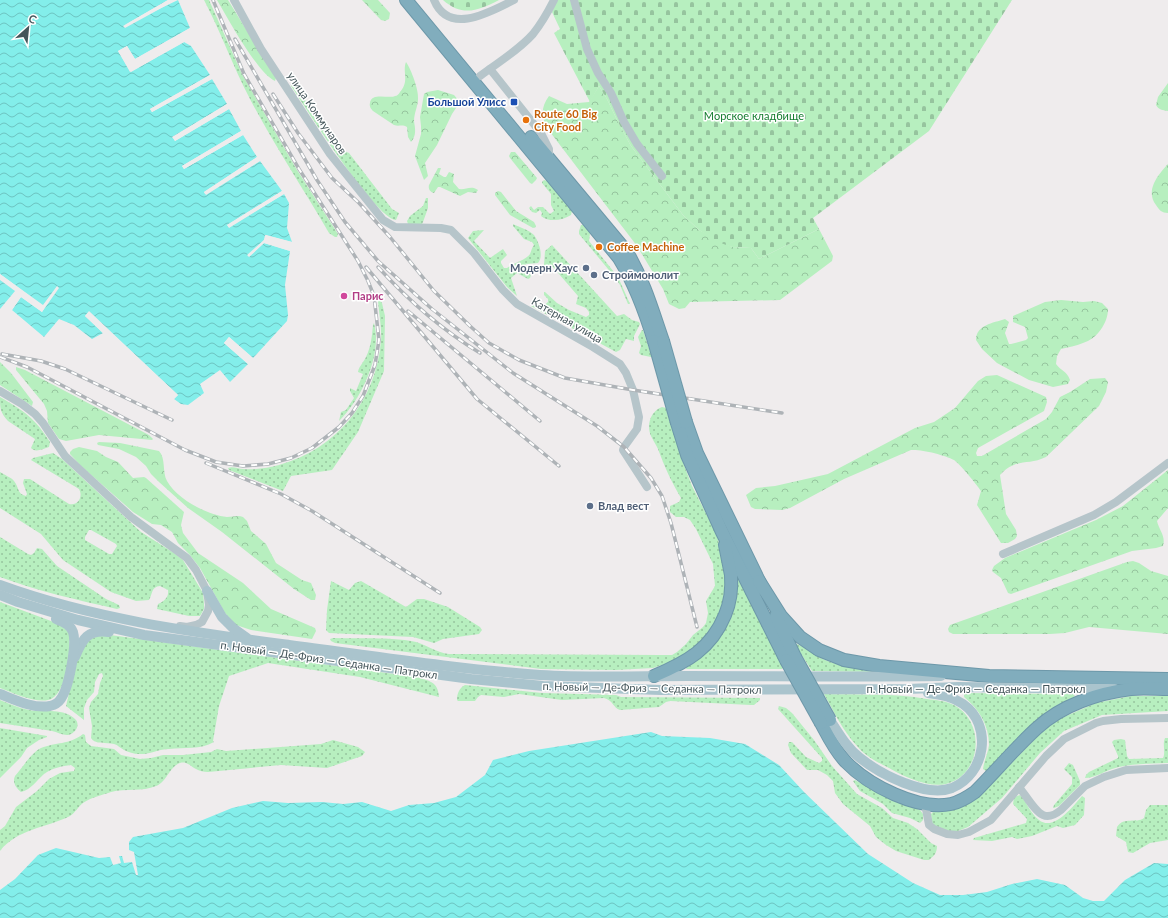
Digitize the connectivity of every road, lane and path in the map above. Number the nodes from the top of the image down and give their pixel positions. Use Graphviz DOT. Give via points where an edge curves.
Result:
graph roads {
  1 [pos="234,0"];
  2 [pos="406,0"];
  3 [pos="417,0"];
  4 [pos="434,0"];
  5 [pos="514,0"];
  6 [pos="554,0"];
  7 [pos="574,0"];
  8 [pos="490,69"];
  9 [pos="480,76"];
  10 [pos="549,158"];
  11 [pos="662,176"];
  12 [pos="395,227"];
  13 [pos="659,341"];
  14 [pos="0,391"];
  15 [pos="681,422"];
  16 [pos="1168,463"];
  17 [pos="647,487"];
  18 [pos="722,532"];
  19 [pos="1003,554"];
  20 [pos="759,582"];
  21 [pos="0,585"];
  22 [pos="207,591"];
  23 [pos="0,595"];
  24 [pos="18,602"];
  25 [pos="134,621"];
  26 [pos="131,632"];
  27 [pos="250,640"];
  28 [pos="791,658"];
  29 [pos="72,666"];
  30 [pos="654,676"];
  31 [pos="989,676"];
  32 [pos="1168,679"];
  33 [pos="1131,689"];
  34 [pos="907,690"];
  35 [pos="1168,690"];
  36 [pos="0,694"];
  37 [pos="1168,718"];
  38 [pos="825,722"];
  39 [pos="1168,768"];
  40 [pos="1019,787"];
  41 [pos="925,804"];
  1 -- 12 [label="street, улица Коммунаров" via="261,49 330,154 383,220"];
  2 -- 13 [label="highway" via="619,258 630,276"];
  3 -- 9 [label="highway"];
  4 -- 5 [label="street" via="447,16 458,20 478,16"];
  6 -- 8 [label="street" via="532,34"];
  7 -- 11 [label="street" via="587,49 598,73 637,144"];
  8 -- 9 [label="street"];
  8 -- 10 [label="street" via="541,133 549,150"];
  9 -- 10 [label="highway"];
  10 -- 13 [label="highway" via="627,252 646,290"];
  12 -- 17 [label="street, Катерная улица" via="452,230 517,304 620,364 633,390 639,417 636,429 623,450"];
  13 -- 15 [label="highway, bridge"];
  14 -- 22 [label="street" via="35,414 65,456 131,517 187,558"];
  15 -- 18 [label="highway" via="687,455"];
  15 -- 20 [label="highway"];
  16 -- 19 [label="street" via="1122,498 1094,515"];
  18 -- 28 [label="highway"];
  18 -- 30 [label="highway" via="731,576 727,608 717,632 704,647 678,665"];
  20 -- 28 [label="highway"];
  20 -- 31 [label="highway" via="793,630 808,643 832,656 880,666"];
  21 -- 25 [label="main road, п. Новый — Де-Фриз — Седанка — Патрокл" via="81,610"];
  22 -- 25 [label="street" via="208,612 202,622 196,625 186,627"];
  22 -- 27 [label="main road" via="222,617"];
  23 -- 24 [label="main road, п. Новый — Де-Фриз — Седанка — Патрокл"];
  24 -- 26 [label="main road, п. Новый — Де-Фриз — Седанка — Патрокл" via="78,620"];
  24 -- 29 [label="main road" via="24,608 68,624 74,640"];
  25 -- 27 [label="main road, п. Новый — Де-Фриз — Седанка — Патрокл"];
  26 -- 29 [label="main road" via="93,632 80,645"];
  26 -- 34 [label="main road, п. Новый — Де-Фриз — Седанка — Патрокл" via="471,679 543,686 661,690"];
  27 -- 30 [label="main road, п. Новый — Де-Фриз — Седанка — Патрокл" via="414,662 534,674"];
  28 -- 38 [label="highway, bridge"];
  29 -- 36 [label="main road" via="63,696 54,705 28,704"];
  30 -- 31 [label="main road, п. Новый — Де-Фриз — Седанка — Патрокл"];
  31 -- 32 [label="highway, п. Новый — Де-Фриз — Седанка — Патрокл"];
  33 -- 34 [label="main road, п. Новый — Де-Фриз — Седанка — Патрокл"];
  33 -- 35 [label="highway, п. Новый — Де-Фриз — Седанка — Патрокл"];
  33 -- 41 [label="highway" via="1093,696 1054,715 1038,727 975,792 952,804"];
  34 -- 38 [label="main road" via="948,696 964,705 977,721 982,743 978,763 968,778 951,788 933,791 921,788 904,783 876,769 852,751"];
  37 -- 40 [label="street" via="1103,721 1090,726 1064,739"];
  38 -- 41 [label="highway" via="838,753 857,771 887,790"];
  39 -- 40 [label="street" via="1126,770 1102,778 1085,786 1061,810 1048,816 1043,816"];
  40 -- 41 [label="street" via="991,820 958,835 947,834 929,825"];
}
